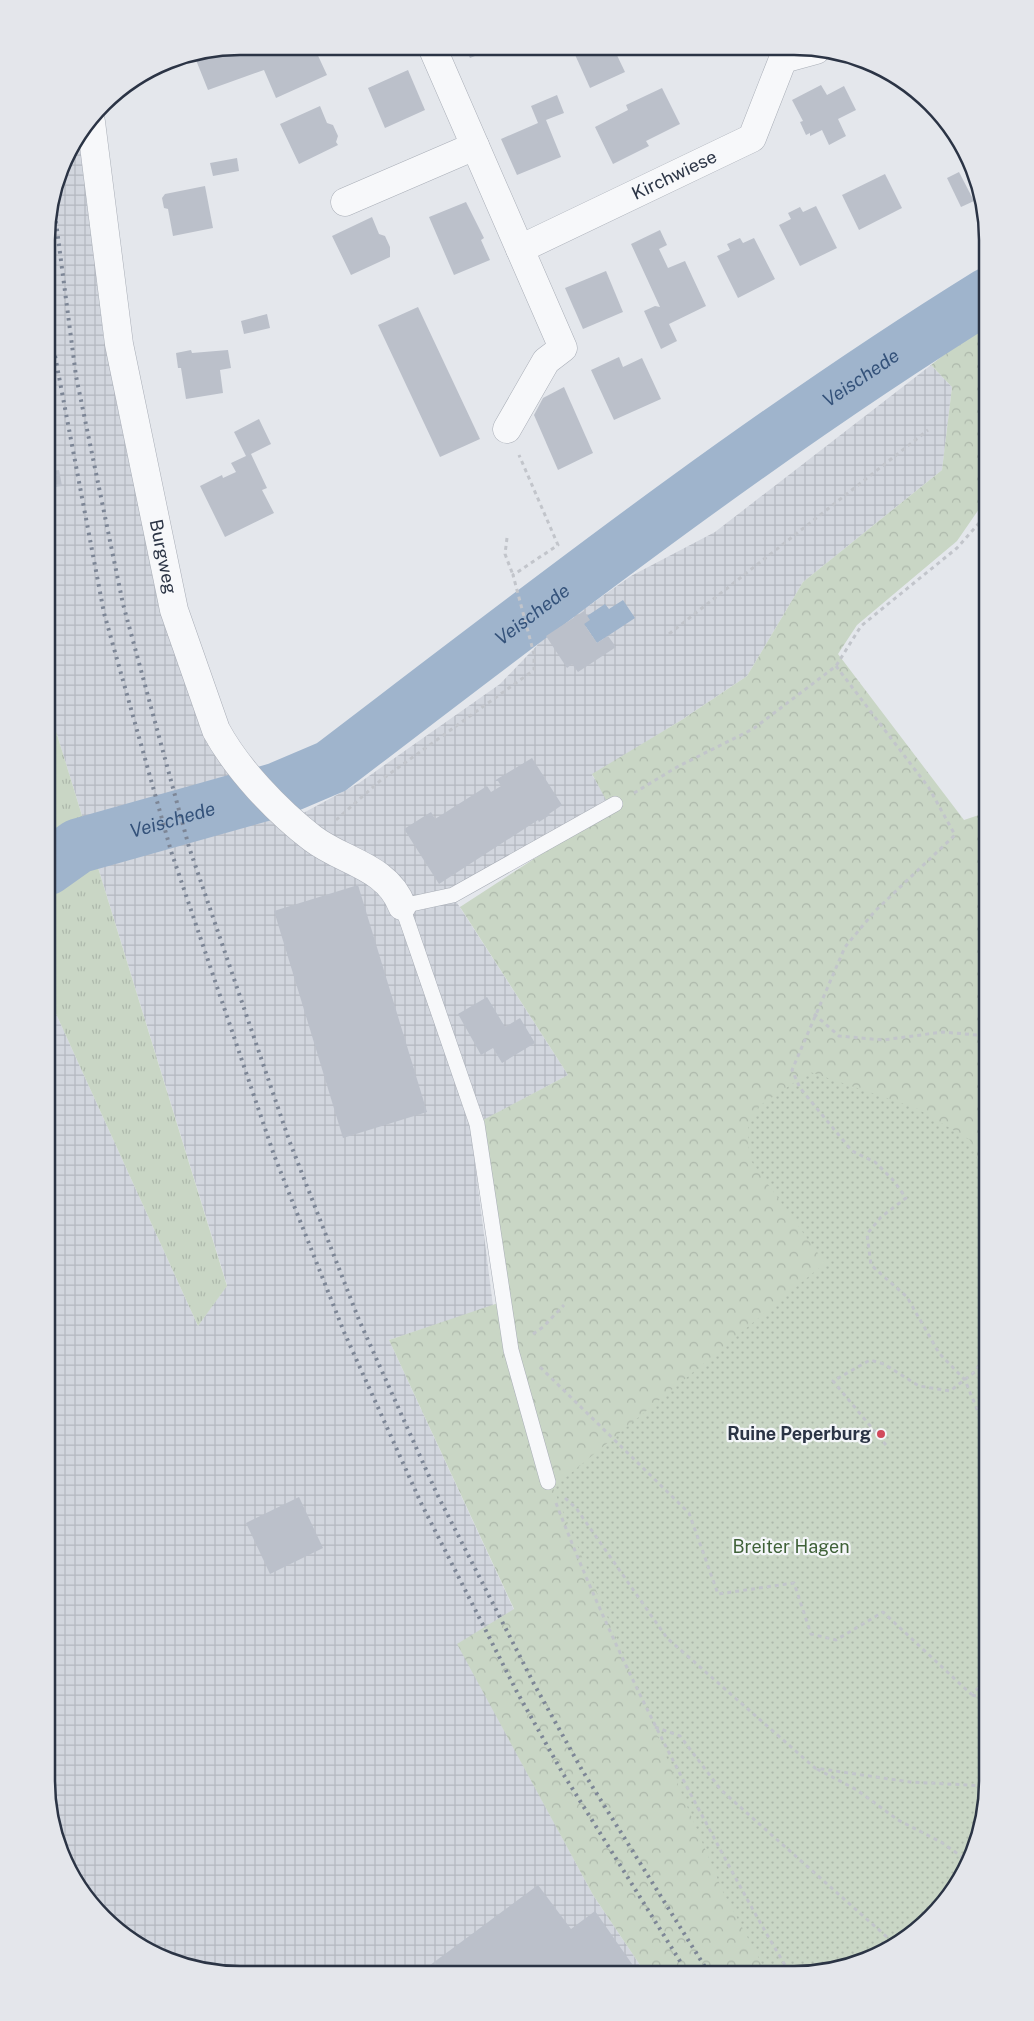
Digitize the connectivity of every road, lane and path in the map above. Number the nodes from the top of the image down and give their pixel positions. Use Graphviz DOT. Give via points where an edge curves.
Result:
graph roads {
  1 [pos="435,55"];
  2 [pos="777,55"];
  3 [pos="92,129"];
  4 [pos="475,146"];
  5 [pos="345,202"];
  6 [pos="520,249"];
  7 [pos="507,429"];
  8 [pos="928,430"];
  9 [pos="979,523"];
  10 [pos="507,538"];
  11 [pos="514,575"];
  12 [pos="669,634"];
  13 [pos="836,666"];
  14 [pos="615,804"];
  15 [pos="314,840"];
  16 [pos="402,906"];
  17 [pos="814,1014"];
  18 [pos="979,1035"];
  19 [pos="564,1305"];
  20 [pos="511,1350"];
  21 [pos="979,1365"];
  22 [pos="965,1380"];
  23 [pos="979,1414"];
  24 [pos="886,1446"];
  25 [pos="548,1482"];
  26 [pos="979,1687"];
  27 [pos="971,1694"];
  28 [pos="979,1696"];
  29 [pos="654,1727"];
  30 [pos="814,1768"];
  31 [pos="979,1786"];
  32 [pos="963,1857"];
  33 [pos="890,1939"];
  34 [pos="785,1966"];
  1 -- 4 [label="street"];
  2 -- 6 [label="street, Kirchwiese" via="752,138"];
  3 -- 15 [label="street, Burgweg" via="119,344 174,610 216,730 225,747 288,819"];
  4 -- 5 [label="street"];
  4 -- 6 [label="street"];
  6 -- 7 [label="street" via="563,348 546,361"];
  7 -- 11 [label="path" via="558,545"];
  8 -- 12 [label="path"];
  9 -- 13 [label="path" via="957,548 861,626"];
  10 -- 11 [label="path" via="505,554"];
  11 -- 15 [label="path" via="534,654 534,670 381,780"];
  13 -- 14 [label="path" via="754,729 677,767"];
  13 -- 17 [label="path" via="929,788 955,835 875,911 845,947"];
  14 -- 16 [label="lane" via="453,895"];
  15 -- 16 [label="street, Burgweg" via="372,870 397,894"];
  16 -- 20 [label="lane" via="477,1124"];
  17 -- 18 [label="path" via="839,1036 884,1040 943,1032"];
  17 -- 22 [label="path" via="792,1070 800,1088 852,1151 875,1162 906,1198 881,1217 867,1234 871,1265 907,1297 939,1353"];
  19 -- 20 [label="path" via="542,1327"];
  20 -- 25 [label="lane"];
  20 -- 27 [label="path" via="544,1369 689,1513 718,1594 794,1583 811,1634 836,1640 883,1612"];
  21 -- 22 [label="path"];
  22 -- 23 [label="path"];
  22 -- 24 [label="path" via="950,1391 919,1386 884,1364 870,1360 833,1381"];
  25 -- 29 [label="path" via="584,1576"];
  25 -- 30 [label="path" via="576,1508 667,1638"];
  26 -- 27 [label="path"];
  27 -- 28 [label="path"];
  29 -- 33 [label="path" via="680,1736 721,1790"];
  29 -- 34 [label="path" via="760,1925"];
  30 -- 31 [label="path" via="910,1782"];
  30 -- 32 [label="path" via="857,1790 898,1820"];
}
